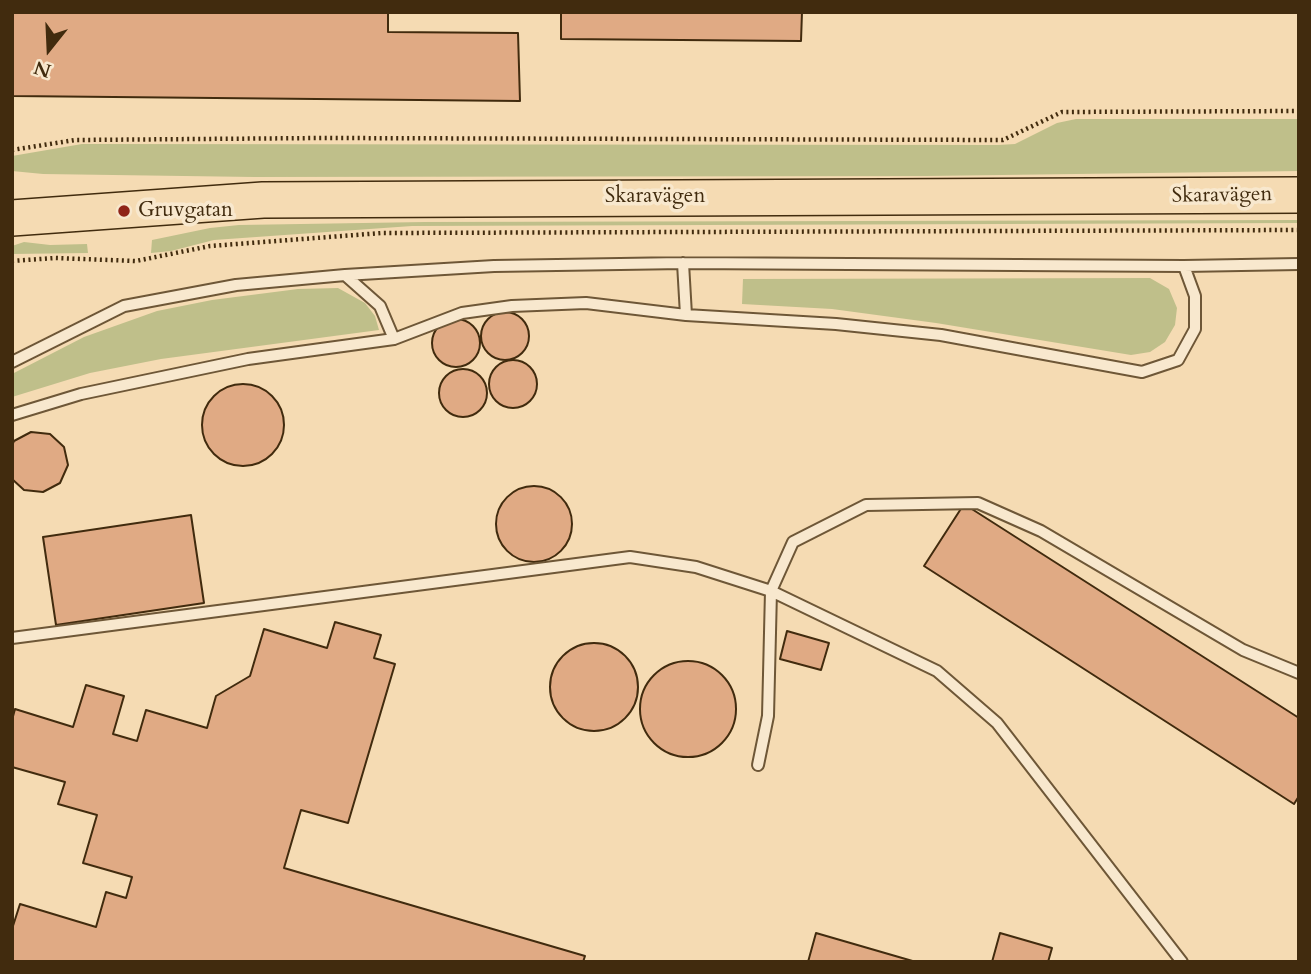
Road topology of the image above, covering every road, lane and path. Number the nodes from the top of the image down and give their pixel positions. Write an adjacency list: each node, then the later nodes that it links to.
1 (1299, 111): 2 (path)
2 (12, 150)
3 (1299, 195): 4 (main road, Skaravägen)
4 (12, 218)
5 (1299, 230): 6 (path)
6 (12, 261)
7 (683, 263): 9 (lane); 10 (lane); 11 (lane)
8 (1299, 264): 9 (lane)
9 (1184, 267): 11 (lane)
10 (345, 275): 12 (lane); 13 (lane)
11 (686, 315): 12 (lane)
12 (394, 339): 14 (lane)
13 (12, 362)
14 (12, 415)
15 (771, 592): 16 (lane); 17 (lane); 18 (lane); 19 (lane)
16 (12, 638)
17 (1299, 673)
18 (758, 765)
19 (1182, 962)

